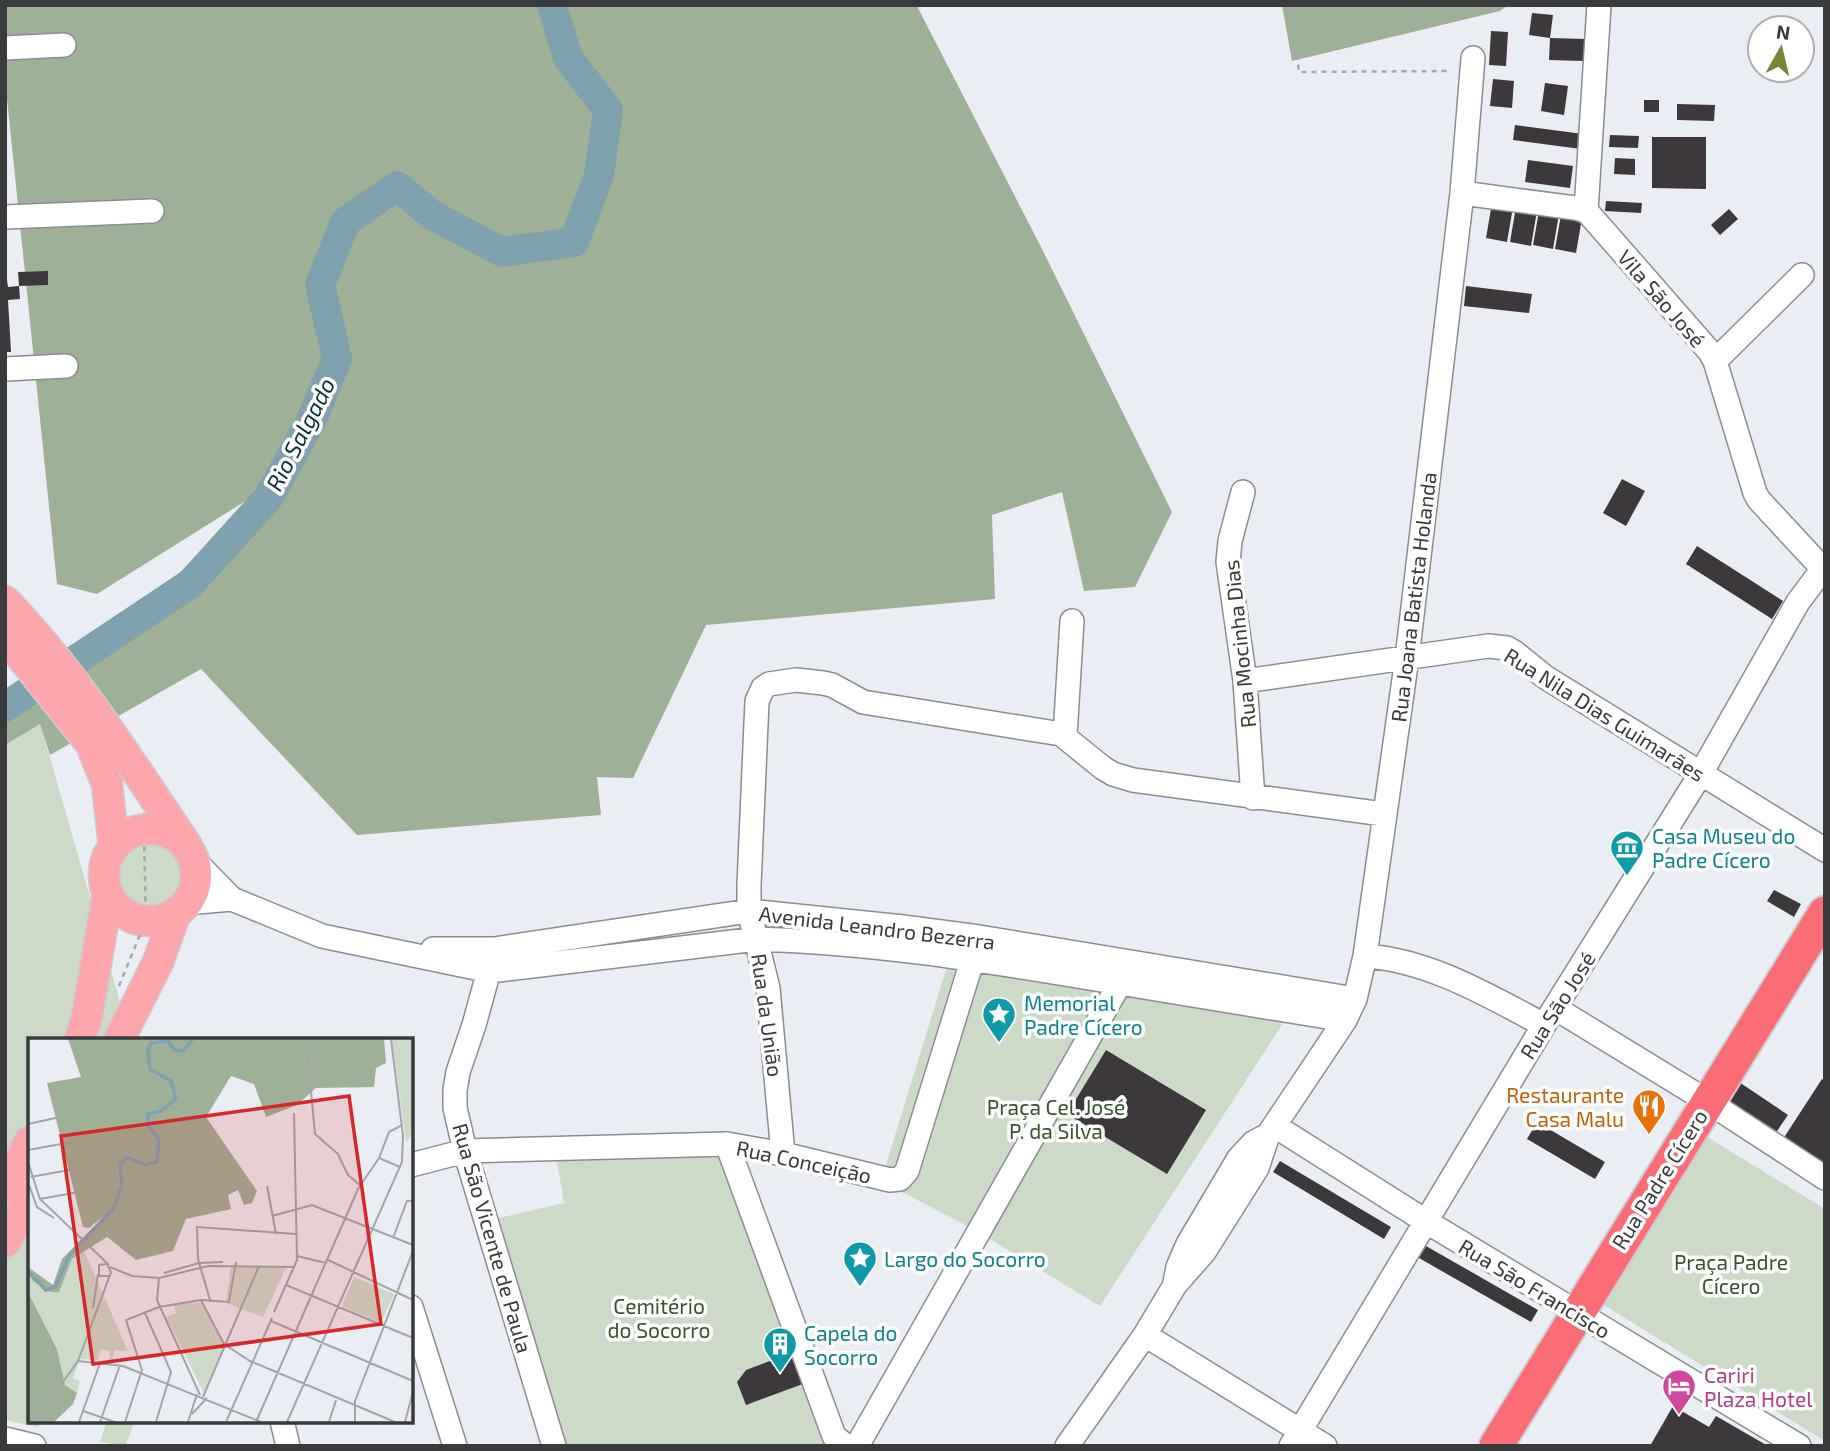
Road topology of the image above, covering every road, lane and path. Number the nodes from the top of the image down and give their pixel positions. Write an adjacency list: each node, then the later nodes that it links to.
1 (1292, 5): 5 (path)
2 (1599, 5): 8 (street)
3 (64, 45): 4 (street)
4 (5, 48)
5 (1473, 64): 6 (street, Rua Joana Batista Holanda)
6 (1462, 192): 8 (street); 19 (street, Rua Joana Batista Holanda)
7 (152, 211): 9 (street)
8 (1586, 211): 11 (street, Vila São José)
9 (5, 217)
10 (1802, 275): 11 (street)
11 (1715, 361): 15 (street, Vila São José)
12 (66, 366): 13 (street)
13 (5, 369)
14 (1243, 492): 20 (street, Rua Mocinha Dias)
15 (1824, 567): 23 (street, Rua São José)
16 (5, 601): 18 (main road)
17 (1072, 621): 22 (street)
18 (13, 632): 21 (main road)
19 (1407, 658): 20 (street, Rua Nila Dias Guimarães); 23 (street, Rua Nila Dias Guimarães); 25 (street, Rua Joana Batista Holanda)
20 (1245, 681): 24 (street, Rua Mocinha Dias)
21 (90, 721): 27 (main road); 29 (main road)
22 (1065, 736): 24 (street); 33 (street, Rua da União)
23 (1700, 775): 28 (street, Rua Nila Dias Guimarães); 43 (street, Rua São José)
24 (1253, 798): 25 (street)
25 (1383, 814): 38 (street, Rua Joana Batista Holanda)
26 (153, 829): 27 (main road); 29 (main road); 35 (path)
27 (114, 846): 30 (main road)
28 (1824, 850)
29 (190, 853): 31 (street); 32 (main road)
30 (108, 893): 35 (main road); 44 (main road)
31 (232, 899): 32 (street); 39 (street, Avenida Leandro Bezerra)
32 (181, 908): 35 (main road); 45 (main road)
33 (749, 911): 36 (street, Rua da União); 37 (street, Avenida Leandro Bezerra); 39 (street, Avenida Leandro Bezerra)
34 (1825, 913): 46 (highway, Rua Padre Cícero)
35 (146, 920): 41 (path)
36 (757, 939): 37 (street, Avenida Leandro Bezerra); 39 (street, Avenida Leandro Bezerra); 51 (street, Rua da União)
37 (976, 948): 40 (street, Avenida Leandro Bezerra); 42 (street, Avenida Leandro Bezerra); 51 (street, Rua Conceição)
38 (1365, 956): 42 (street, Rua Joana Batista Holanda); 43 (street)
39 (492, 960): 50 (street, Rua São Vicente de Paula)
40 (1120, 983): 42 (street, Avenida Leandro Bezerra); 69 (street)
41 (117, 989)
42 (1350, 1010): 47 (street)
43 (1550, 1017): 46 (street); 56 (street, Rua São José)
44 (81, 1038)
45 (120, 1038)
46 (1707, 1101): 53 (street); 59 (highway, Rua Padre Cícero)
47 (1272, 1130): 56 (street, Rua São Francisco); 60 (street)
48 (727, 1144): 50 (street, Rua Conceição); 51 (street, Rua Conceição); 68 (street)
49 (28, 1145): 54 (main road)
50 (465, 1151): 52 (street, Rua Conceição); 67 (street, Rua São Vicente de Paula)
51 (783, 1154)
52 (413, 1164)
53 (1825, 1178)
54 (5, 1188)
55 (28, 1202): 57 (main road)
56 (1427, 1222): 59 (street, Rua São Francisco); 62 (street, Rua São José)
57 (5, 1242)
58 (413, 1313): 66 (street)
59 (1576, 1314): 72 (highway, Rua Padre Cícero); 73 (street, Rua São Francisco)
60 (1145, 1335): 62 (street); 70 (street)
61 (282, 1423): 65 (street)
62 (1296, 1438): 71 (street)
63 (5, 1439): 64 (street)
64 (34, 1446)
65 (288, 1446)
66 (455, 1446)
67 (554, 1446)
68 (846, 1446)
69 (857, 1446)
70 (1067, 1446)
71 (1325, 1446)
72 (1496, 1446)
73 (1799, 1446)

